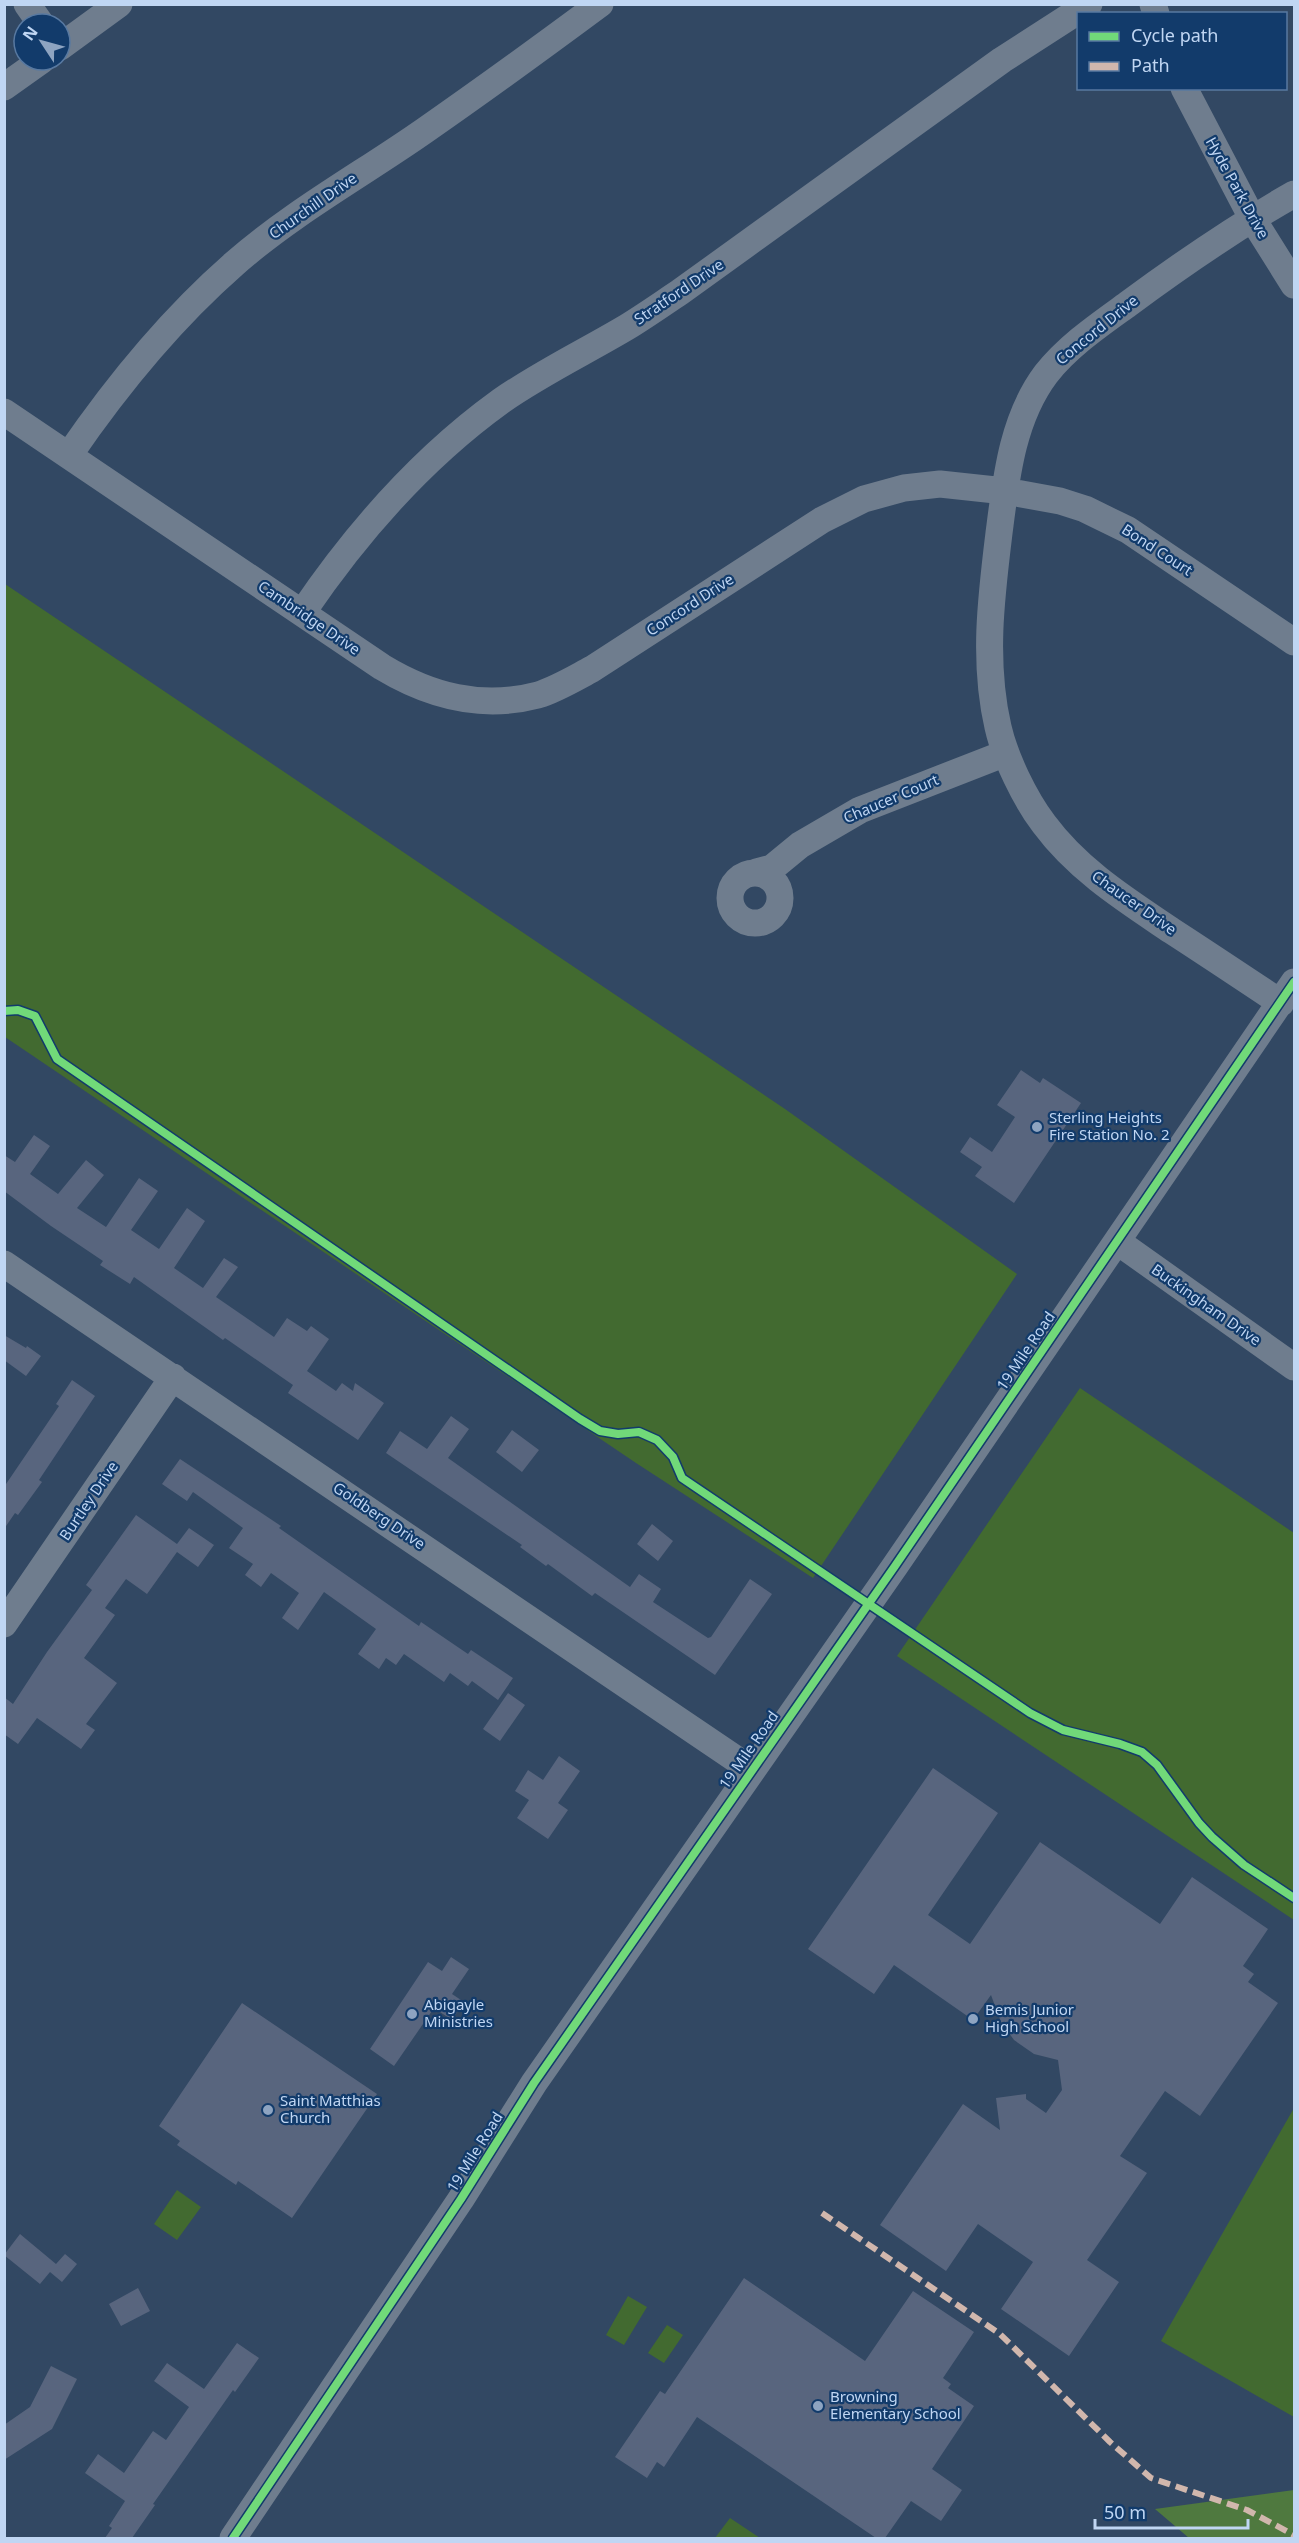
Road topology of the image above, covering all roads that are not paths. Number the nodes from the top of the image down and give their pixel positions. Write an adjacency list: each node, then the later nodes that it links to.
1 (119, 4): 4 (street)
2 (600, 4): 12 (street, Churchill Drive)
3 (1089, 4): 14 (street, Stratford Drive)
4 (72, 38)
5 (25, 72): 6 (street)
6 (4, 87)
7 (1185, 90): 9 (street, Hyde Park Drive)
8 (1294, 194): 9 (street, Concord Drive)
9 (1252, 218): 10 (street, Hyde Park Drive); 13 (street, Concord Drive)
10 (1294, 285)
11 (4, 412): 12 (street, Cambridge Drive)
12 (69, 455): 14 (street, Cambridge Drive)
13 (1005, 491): 15 (street, Concord Drive); 16 (street, Bond Court); 17 (street, Chaucer Drive)
14 (302, 613): 15 (street, Cambridge Drive)
15 (639, 638)
16 (1294, 642)
17 (1006, 753): 18 (street, Chaucer Court); 21 (street, Chaucer Drive)
18 (784, 860): 19 (street, Chaucer Court); 20 (street, Chaucer Court)
19 (756, 872): 20 (street); 20 (street, Chaucer Court)
20 (780, 892)
21 (1288, 992): 22 (street, 19 Mile Road)
22 (1118, 1242): 24 (street, Buckingham Drive); 27 (street, 19 Mile Road)
23 (4, 1264): 25 (street, Goldberg Drive)
24 (1294, 1367)
25 (173, 1377): 26 (street, Burtley Drive); 27 (street, Goldberg Drive)
26 (4, 1624)
27 (752, 1770): 28 (street, 19 Mile Road)
28 (233, 2538)

